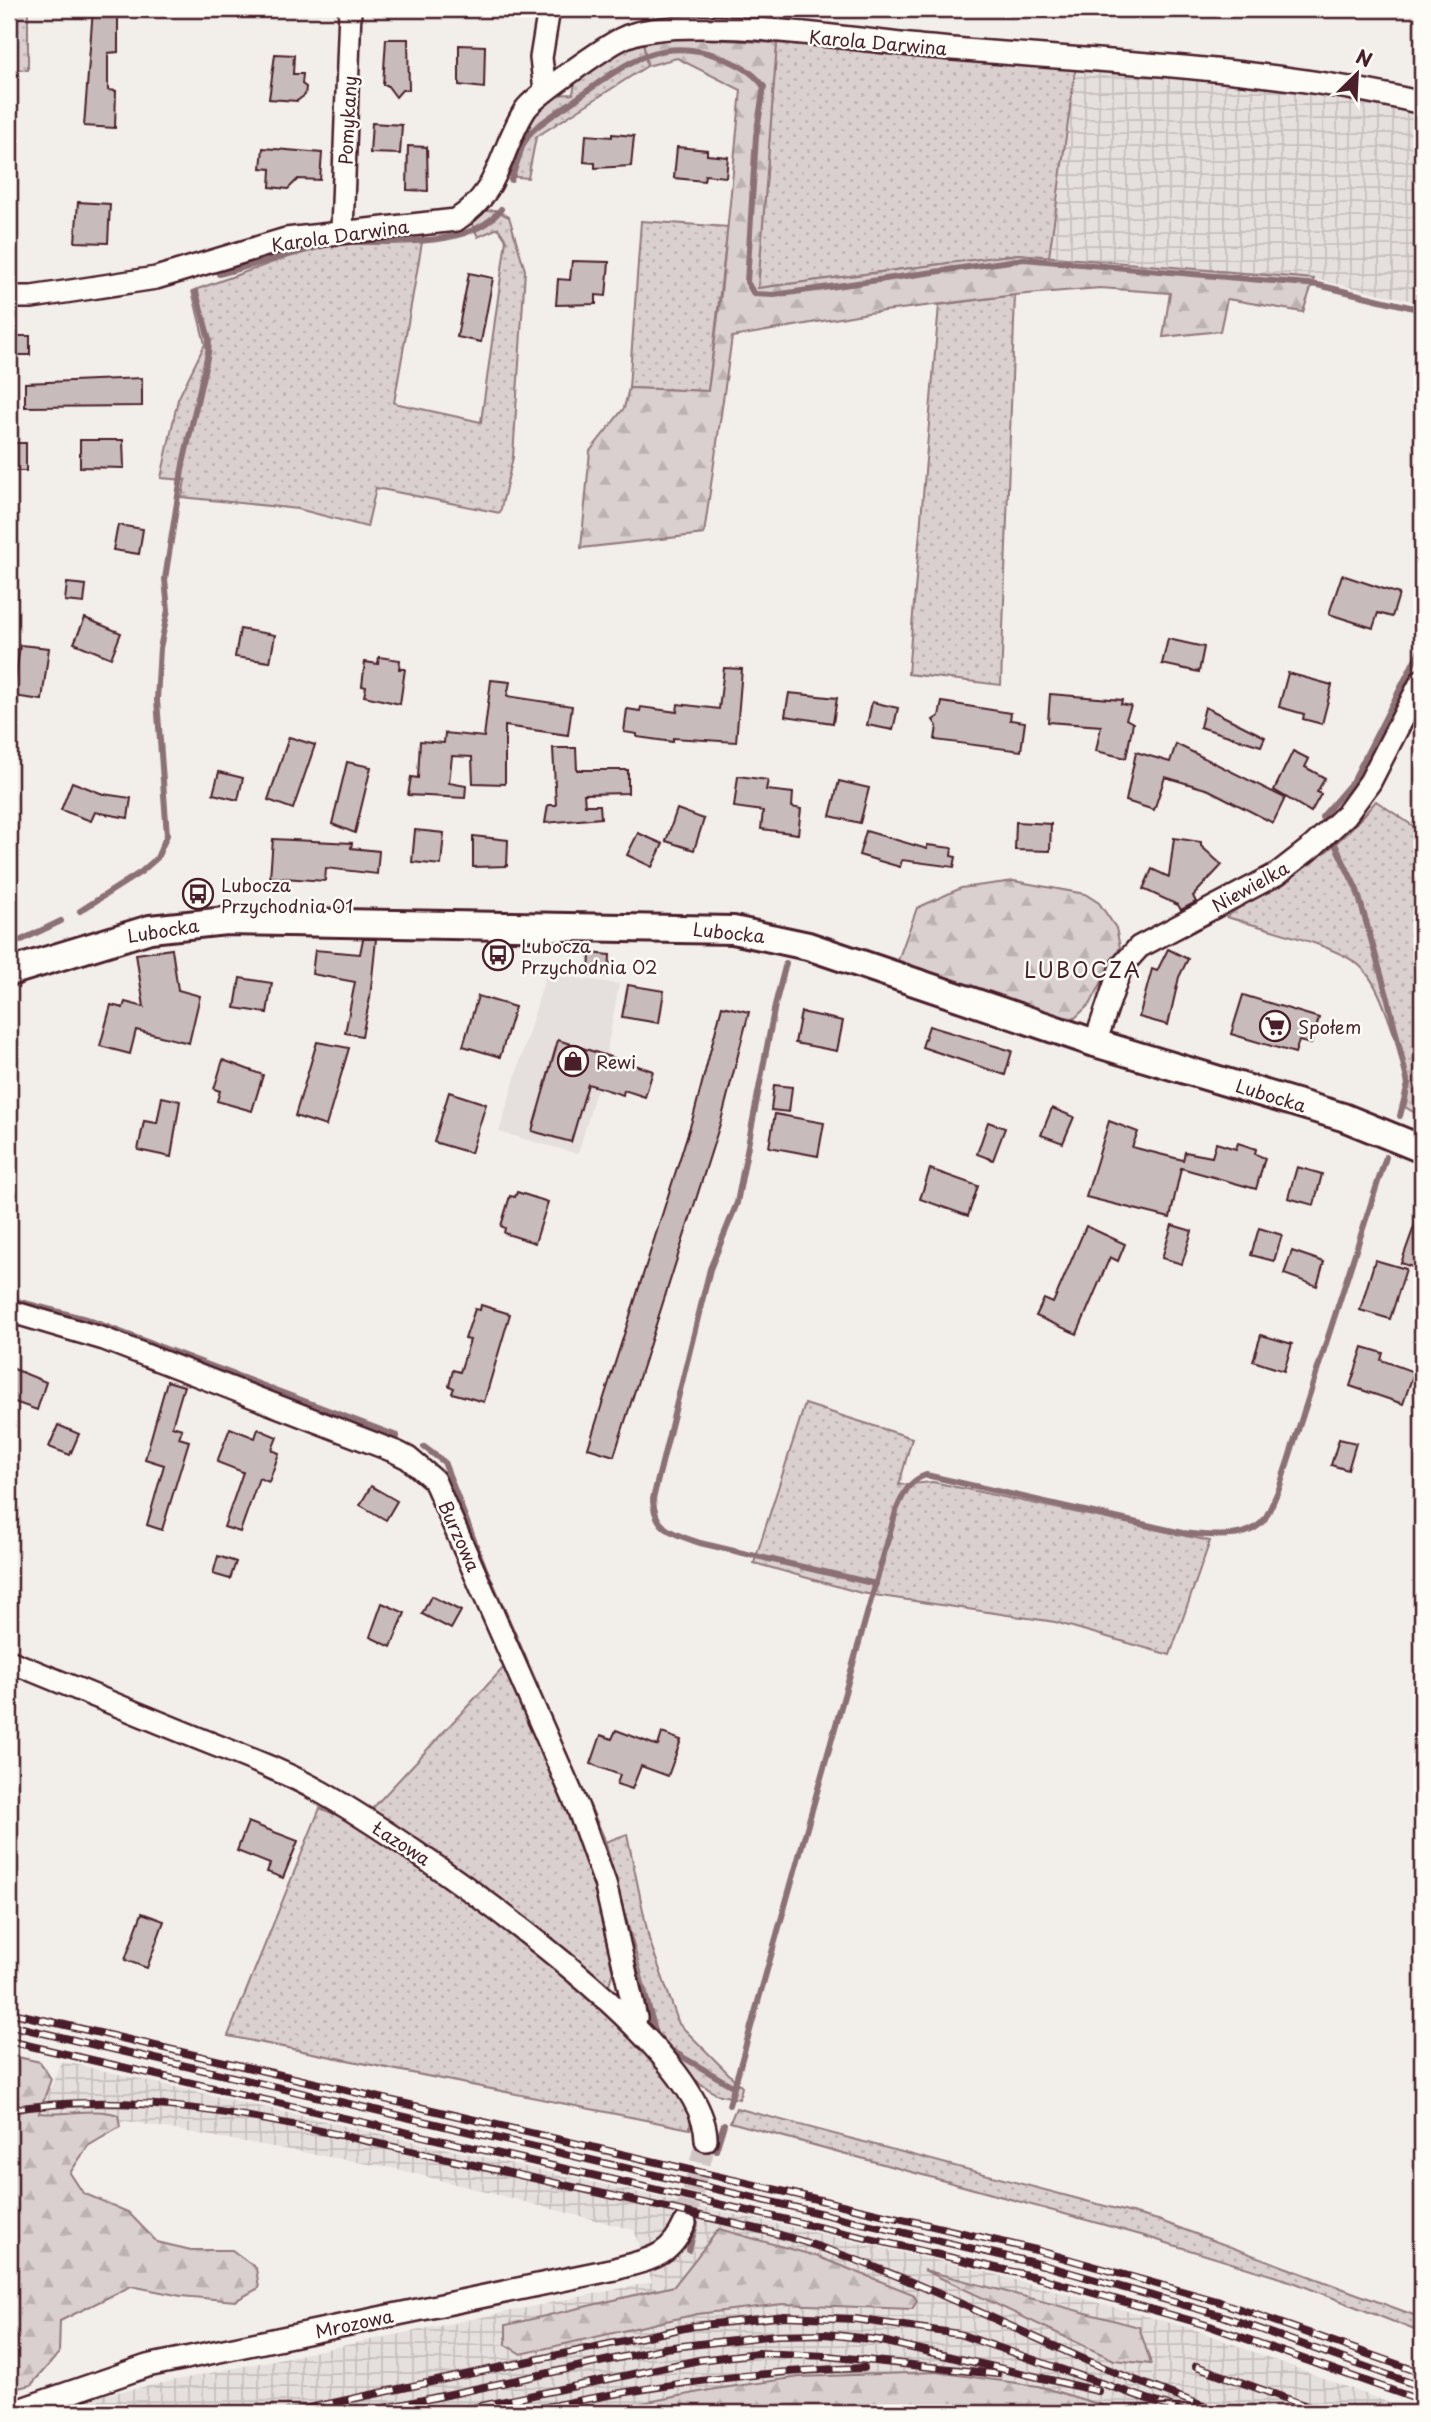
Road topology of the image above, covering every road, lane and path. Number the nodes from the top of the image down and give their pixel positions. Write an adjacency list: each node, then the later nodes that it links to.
1 (351, 9): 5 (street, Pomykany)
2 (549, 9): 3 (street)
3 (545, 90): 4 (street, Karola Darwina); 5 (street, Karola Darwina)
4 (1422, 103)
5 (342, 231): 6 (street, Karola Darwina)
6 (9, 297)
7 (1422, 680): 9 (street, Niewielka)
8 (9, 972): 9 (street, Lubocka)
9 (1095, 1043): 10 (street, Lubocka)
10 (1422, 1149)
11 (9, 1311): 13 (street, Burzowa)
12 (9, 1661): 13 (street, Łazowa)
13 (633, 2024): 14 (street, Łazowa)
14 (706, 2140)
15 (685, 2223): 16 (street, Mrozowa)
16 (10, 2413)

